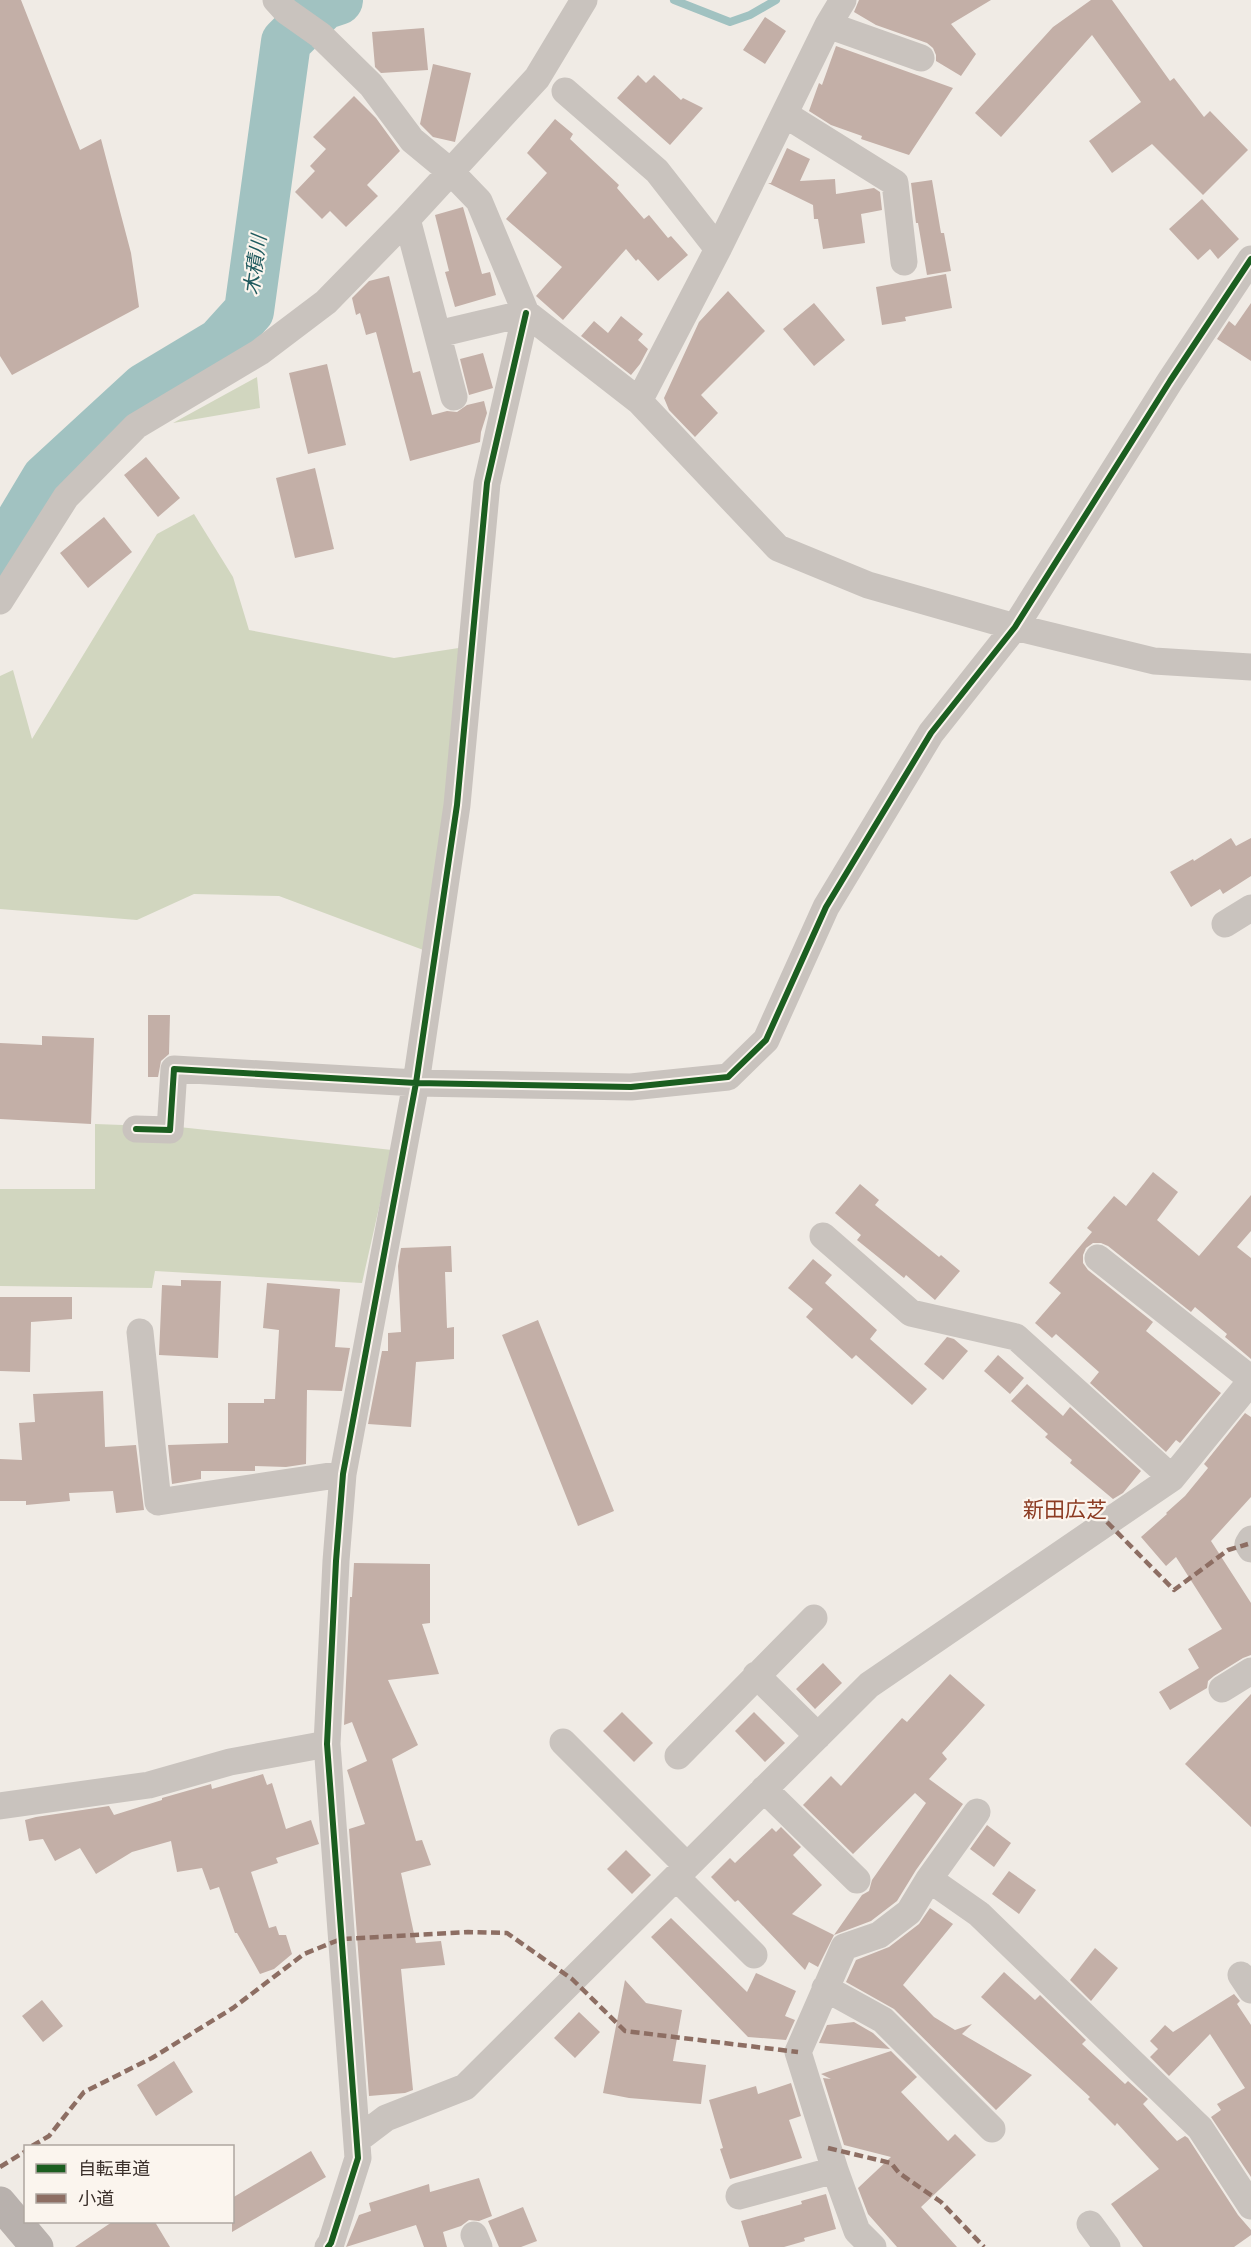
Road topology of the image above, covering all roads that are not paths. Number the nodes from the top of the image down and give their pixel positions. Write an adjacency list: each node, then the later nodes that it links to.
1 (584, 0): 8 (street)
2 (843, 0): 4 (street)
3 (281, 5): 8 (street)
4 (828, 25): 5 (street); 7 (street)
5 (921, 58)
6 (565, 91): 10 (street)
7 (786, 115): 10 (street); 12 (street)
8 (452, 173): 9 (street); 13 (street)
9 (407, 219): 14 (street); 17 (street)
10 (718, 249): 16 (street)
11 (1251, 259): 18 (street)
12 (904, 262)
13 (526, 313): 14 (street); 16 (street); 22 (street)
14 (438, 334): 15 (street)
15 (454, 397)
16 (639, 401): 18 (street)
17 (0, 601)
18 (1015, 627): 19 (street); 22 (street)
19 (1251, 667)
20 (1251, 908): 21 (street)
21 (1225, 924)
22 (416, 1083): 23 (street); 28 (street)
23 (136, 1129)
24 (823, 1236): 29 (street)
25 (1098, 1258): 27 (street)
26 (140, 1332): 28 (street)
27 (1251, 1380): 29 (street)
28 (343, 1474): 38 (street)
29 (1172, 1478): 36 (street)
30 (1251, 1539): 31 (street)
31 (1251, 1549)
32 (814, 1618): 34 (street)
33 (1251, 1671): 35 (street)
34 (756, 1675): 36 (street); 39 (street)
35 (1222, 1689)
36 (818, 1736): 40 (street)
37 (563, 1742): 43 (street)
38 (327, 1744): 41 (street); 49 (street)
39 (678, 1756)
40 (764, 1789): 43 (street); 45 (street)
41 (0, 1806)
42 (977, 1812): 44 (street)
43 (681, 1871): 46 (street); 49 (street)
44 (929, 1879): 47 (street); 53 (street)
45 (857, 1880)
46 (754, 1955)
47 (825, 1988): 48 (street); 50 (street)
48 (992, 2129)
49 (357, 2140): 56 (street)
50 (835, 2170): 51 (street); 57 (street)
51 (739, 2196)
52 (0, 2204): 55 (main road)
53 (1251, 2206)
54 (1090, 2224): 58 (street)
55 (37, 2247)
56 (328, 2247)
57 (873, 2247)
58 (1107, 2247)

